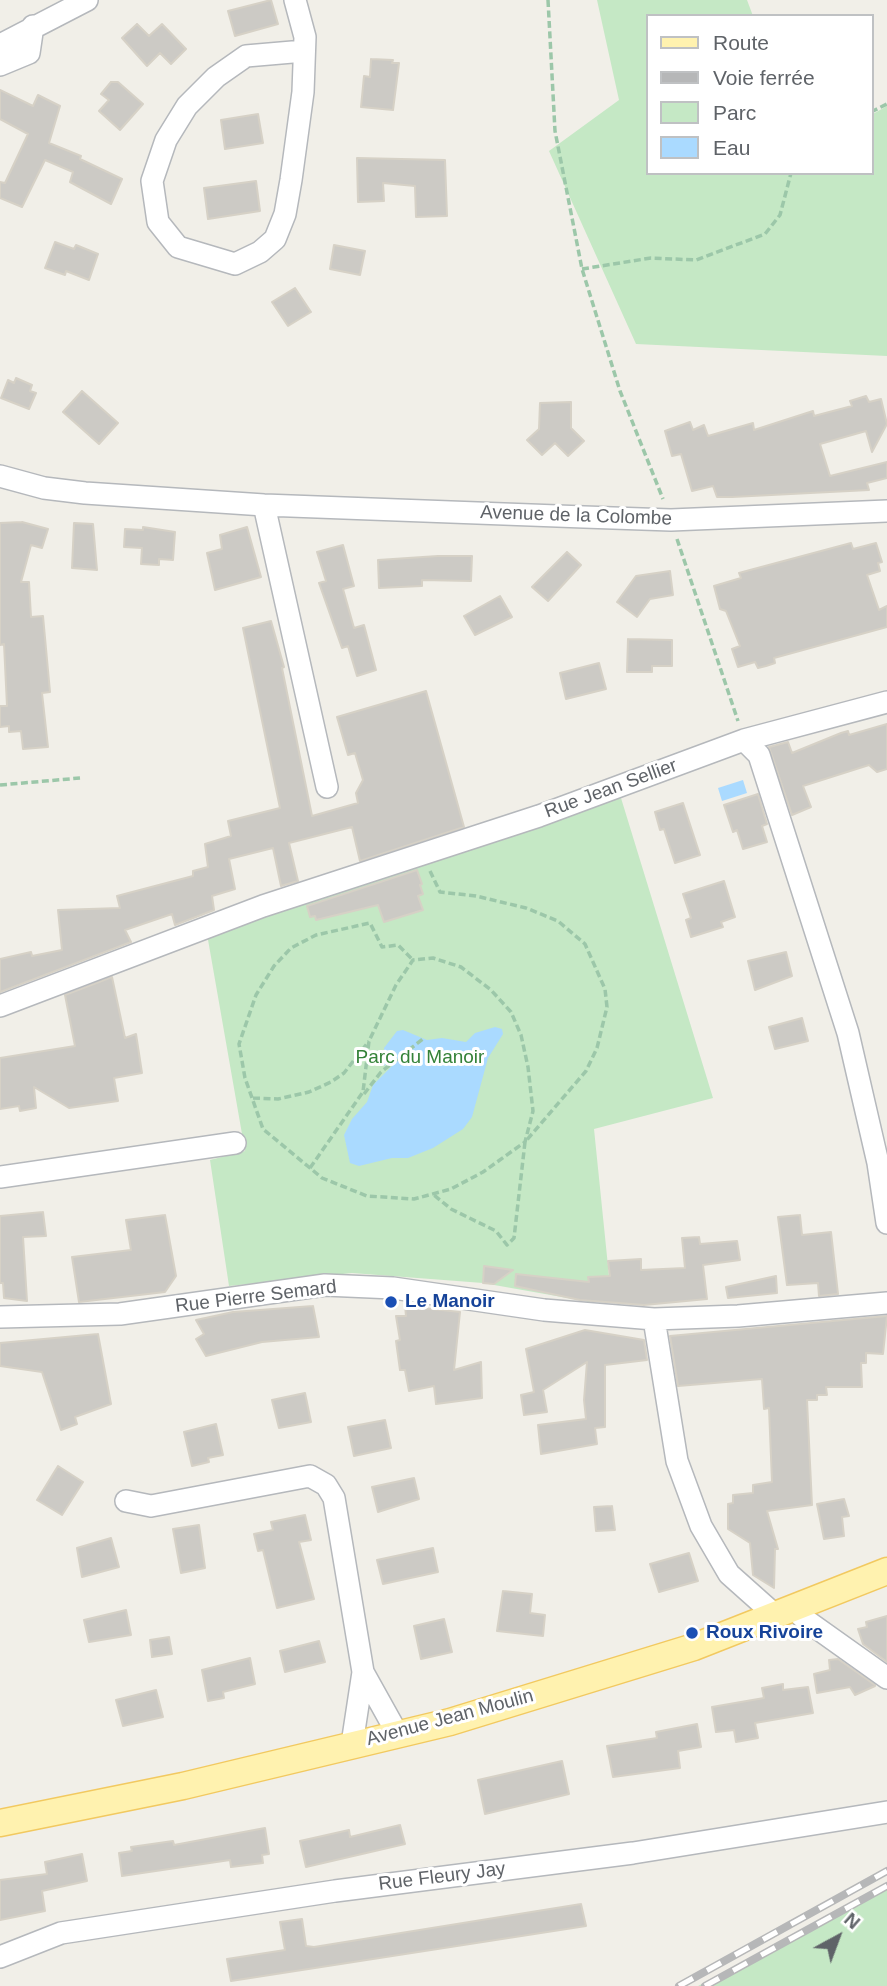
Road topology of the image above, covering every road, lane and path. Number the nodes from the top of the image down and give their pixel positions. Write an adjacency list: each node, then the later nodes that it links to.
1 (87, 0): 4 (street)
2 (295, 0): 6 (street)
3 (548, 0): 9 (path)
4 (33, 26): 5 (street); 7 (street)
5 (0, 45)
6 (304, 51): 6 (street)
7 (0, 65)
8 (790, 175): 9 (path)
9 (582, 269): 13 (path)
10 (0, 476): 11 (street, Avenue de la Colombe)
11 (264, 505): 13 (street, Avenue de la Colombe); 18 (street)
12 (887, 511): 13 (street, Avenue de la Colombe)
13 (671, 520): 15 (path)
14 (887, 702): 15 (street, Rue Jean Sellier)
15 (744, 740): 19 (street, Rue Jean Sellier); 31 (street)
16 (80, 778): 17 (path)
17 (0, 785)
18 (327, 787)
19 (421, 854): 21 (street, Rue Jean Sellier); 26 (path)
20 (413, 960): 23 (path); 25 (path); 26 (path)
21 (0, 1006)
22 (424, 1038): 24 (path)
23 (369, 1041): 24 (path); 25 (path)
24 (360, 1097): 28 (path)
25 (253, 1098): 28 (path)
26 (525, 1142): 30 (path); 30 (path)
27 (235, 1143): 29 (street)
28 (310, 1168): 30 (path)
29 (0, 1177)
30 (434, 1195)
31 (887, 1223)
32 (887, 1303): 34 (street, Rue Pierre Semard)
33 (0, 1317): 34 (street, Rue Pierre Semard)
34 (654, 1319): 37 (street)
35 (126, 1501): 38 (street)
36 (887, 1571): 37 (main road, Avenue Jean Moulin)
37 (784, 1611): 39 (street); 40 (main road, Avenue Jean Moulin)
38 (363, 1672): 40 (street); 41 (street)
39 (887, 1678)
40 (397, 1733): 41 (main road, Avenue Jean Moulin)
41 (352, 1744): 43 (main road, Avenue Jean Moulin)
42 (887, 1812): 44 (street, Rue Fleury Jay)
43 (0, 1823)
44 (0, 1956)

